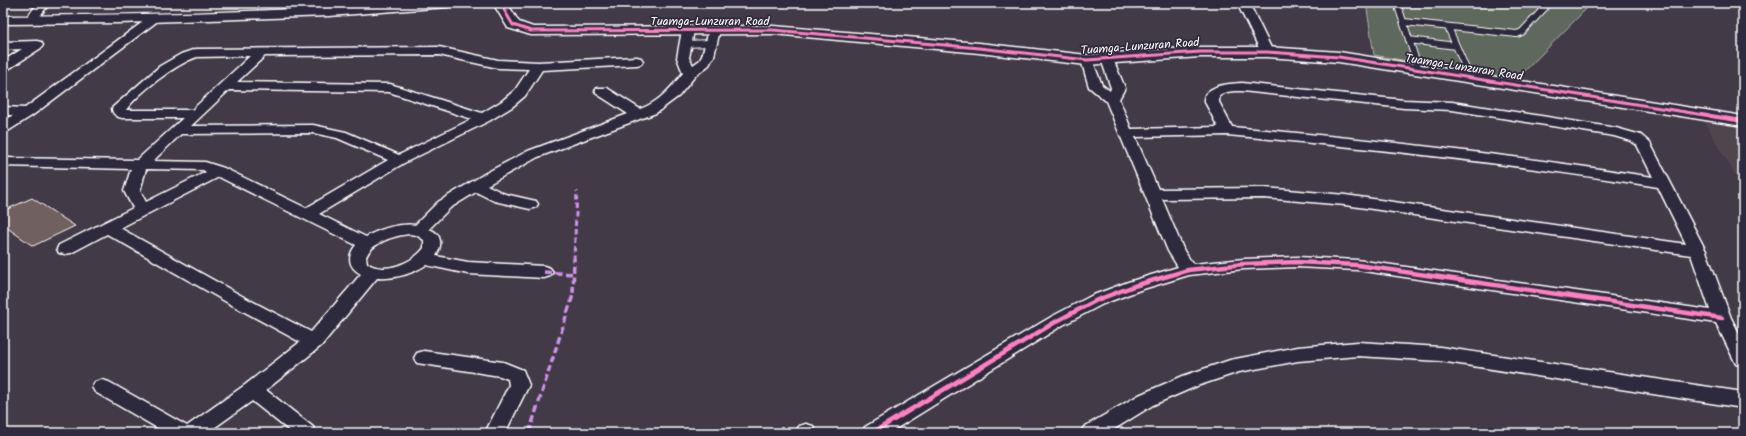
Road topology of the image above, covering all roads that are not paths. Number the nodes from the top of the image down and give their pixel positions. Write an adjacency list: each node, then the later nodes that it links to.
1 (44, 3): 11 (street)
2 (447, 3): 7 (street)
3 (500, 3): 14 (street, Tuamga-Lunzuran Road)
4 (1243, 3): 19 (street)
5 (1397, 3): 12 (lane)
6 (1549, 3): 13 (lane)
7 (426, 4): 8 (street)
8 (363, 6): 9 (street)
9 (155, 18): 11 (street); 33 (street)
10 (3, 20): 11 (street)
11 (30, 21)
12 (1404, 22): 13 (lane); 16 (lane)
13 (1448, 27): 18 (lane)
14 (687, 37): 15 (street, Tuamga-Lunzuran Road); 27 (street)
15 (713, 37): 22 (street, Tuamga-Lunzuran Road); 27 (street)
16 (1409, 40): 18 (lane); 26 (lane)
17 (3, 46): 25 (street)
18 (1456, 46): 28 (lane)
19 (1267, 52): 21 (street, Tuamga-Lunzuran Road); 26 (street, Tuamga-Lunzuran Road)
20 (261, 53): 24 (street); 29 (street); 34 (street)
21 (1107, 59): 22 (street, Tuamga-Lunzuran Road); 31 (street)
22 (1087, 60): 31 (street)
23 (637, 61): 24 (street)
24 (538, 66): 36 (street)
25 (3, 67)
26 (1419, 70): 28 (street, Tuamga-Lunzuran Road)
27 (690, 73): 35 (street)
28 (1470, 78): 37 (street, Tuamga-Lunzuran Road)
29 (228, 86): 34 (street); 36 (street)
30 (602, 91): 35 (street)
31 (1112, 99): 41 (street)
32 (3, 111): 33 (street)
33 (28, 112): 38 (street)
34 (196, 114): 39 (street)
35 (639, 115): 47 (street)
36 (484, 118): 42 (street)
37 (1743, 121)
38 (3, 128)
39 (178, 130): 42 (street); 44 (street)
40 (1228, 131): 41 (street); 46 (street); 46 (street)
41 (1126, 133): 48 (street)
42 (399, 160): 51 (street)
43 (3, 162): 44 (street)
44 (140, 165): 45 (street); 50 (street)
45 (219, 171): 50 (street); 51 (street)
46 (1662, 182): 56 (street)
47 (476, 186): 49 (street); 53 (street)
48 (1152, 194): 56 (street); 58 (street)
49 (530, 204)
50 (142, 210): 52 (street)
51 (307, 214): 54 (street)
52 (107, 227): 55 (street); 62 (street)
53 (419, 230): 54 (street); 57 (street)
54 (367, 244): 59 (street)
55 (65, 249)
56 (1698, 251): 61 (street)
57 (424, 259): 59 (street); 60 (street)
58 (1188, 270): 61 (street); 72 (street)
59 (372, 272): 62 (street)
60 (544, 272)
61 (1722, 318): 64 (street)
62 (314, 341): 66 (street)
63 (424, 358): 71 (street)
64 (1743, 359)
65 (102, 387): 68 (street)
66 (252, 390): 69 (street); 70 (street)
67 (1743, 400): 73 (street)
68 (183, 433)
69 (192, 433)
70 (306, 433)
71 (495, 433)
72 (872, 433)
73 (1091, 433)

